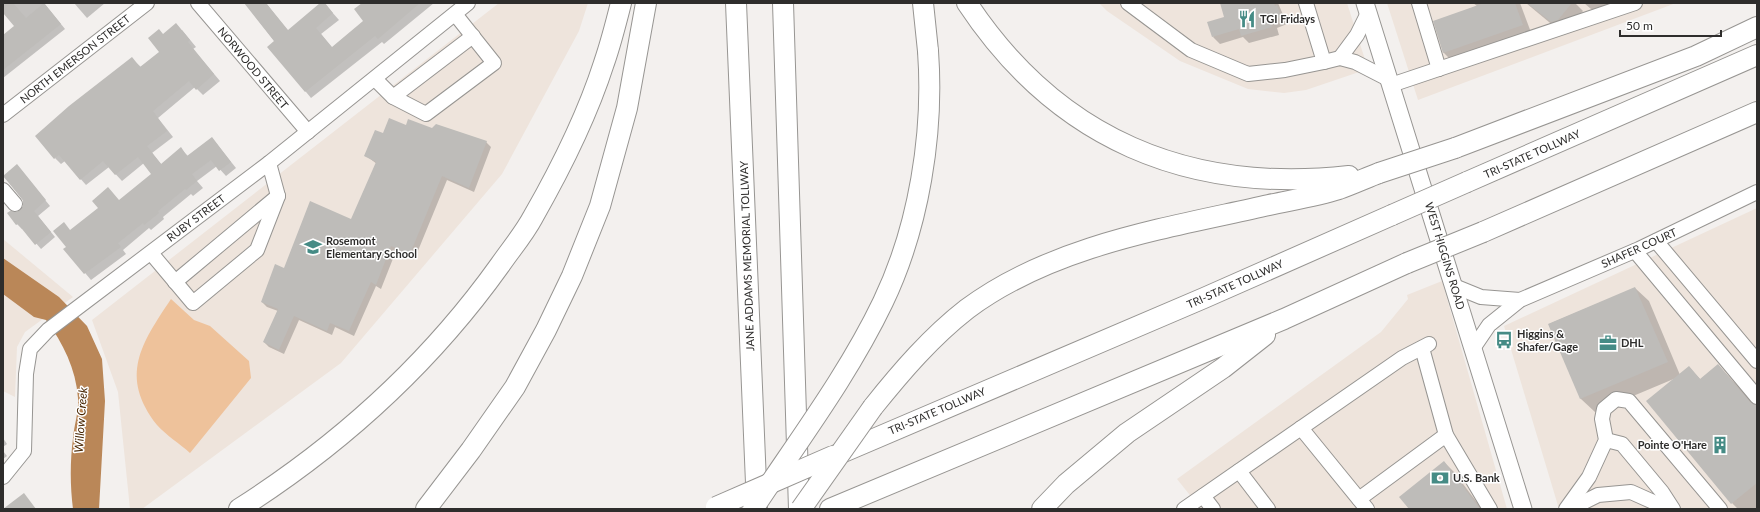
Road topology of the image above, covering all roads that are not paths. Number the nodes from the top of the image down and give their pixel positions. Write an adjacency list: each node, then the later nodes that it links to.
1 (148, 3): 26 (street, NORTH EMERSON STREET)
2 (198, 3): 27 (street, NORWOOD STREET)
3 (468, 3): 15 (street, RUBY STREET)
4 (621, 3): 53 (highway)
5 (646, 3): 54 (highway)
6 (736, 3): 56 (highway, JANE ADDAMS MEMORIAL TOLLWAY)
7 (783, 3): 57 (highway)
8 (923, 3): 55 (highway, bridge)
9 (966, 3): 29 (highway)
10 (1128, 3): 20 (street)
11 (1306, 3): 20 (street)
12 (1419, 3): 21 (street)
13 (1635, 3): 21 (street)
14 (1367, 8): 19 (street); 23 (main road, WEST HIGGINS ROAD)
15 (455, 14): 17 (street); 22 (street, RUBY STREET)
16 (1757, 28): 29 (highway, bridge)
17 (473, 36): 24 (street); 24 (street)
18 (1757, 55): 51 (highway, TRI-STATE TOLLWAY, bridge)
19 (1340, 58): 20 (street); 23 (street)
20 (1324, 62)
21 (1439, 69): 23 (street)
22 (375, 79): 24 (street); 27 (street, RUBY STREET)
23 (1391, 83): 38 (main road, WEST HIGGINS ROAD)
24 (393, 97)
25 (1757, 112): 40 (highway, bridge)
26 (3, 115)
27 (308, 132): 28 (street, RUBY STREET)
28 (269, 163): 32 (street); 36 (street, RUBY STREET)
29 (1379, 173): 57 (highway, bridge)
30 (3, 190): 33 (street)
31 (1757, 192): 34 (street, SHAFER COURT)
32 (278, 196): 37 (street); 37 (street)
33 (15, 204)
34 (1656, 241): 35 (street, SHAFER COURT); 42 (street)
35 (1635, 251): 39 (street, SHAFER COURT); 43 (street)
36 (151, 253): 37 (street); 48 (street, RUBY STREET)
37 (175, 282)
38 (1454, 286): 39 (street, SHAFER COURT); 41 (main road, WEST HIGGINS ROAD)
39 (1520, 300): 41 (street, SHAFER COURT)
40 (1284, 319): 52 (highway); 58 (highway)
41 (1474, 347): 63 (main road, WEST HIGGINS ROAD)
42 (1757, 361)
43 (1757, 397)
44 (1301, 428): 45 (street); 47 (street); 50 (street)
45 (1446, 435): 50 (street); 62 (street)
46 (1606, 440): 64 (street); 67 (street); 68 (street)
47 (1239, 471): 49 (street); 61 (street)
48 (3, 477)
49 (1203, 496): 59 (street); 60 (street)
50 (1363, 504)
51 (713, 508)
52 (833, 508)
53 (239, 509)
54 (426, 509)
55 (753, 509)
56 (757, 509)
57 (800, 509)
58 (1042, 509)
59 (1184, 509)
60 (1213, 509)
61 (1268, 509)
62 (1490, 509)
63 (1523, 509)
64 (1566, 509)
65 (1570, 509): 66 (street)
66 (1669, 509)
67 (1673, 509)
68 (1720, 509)

